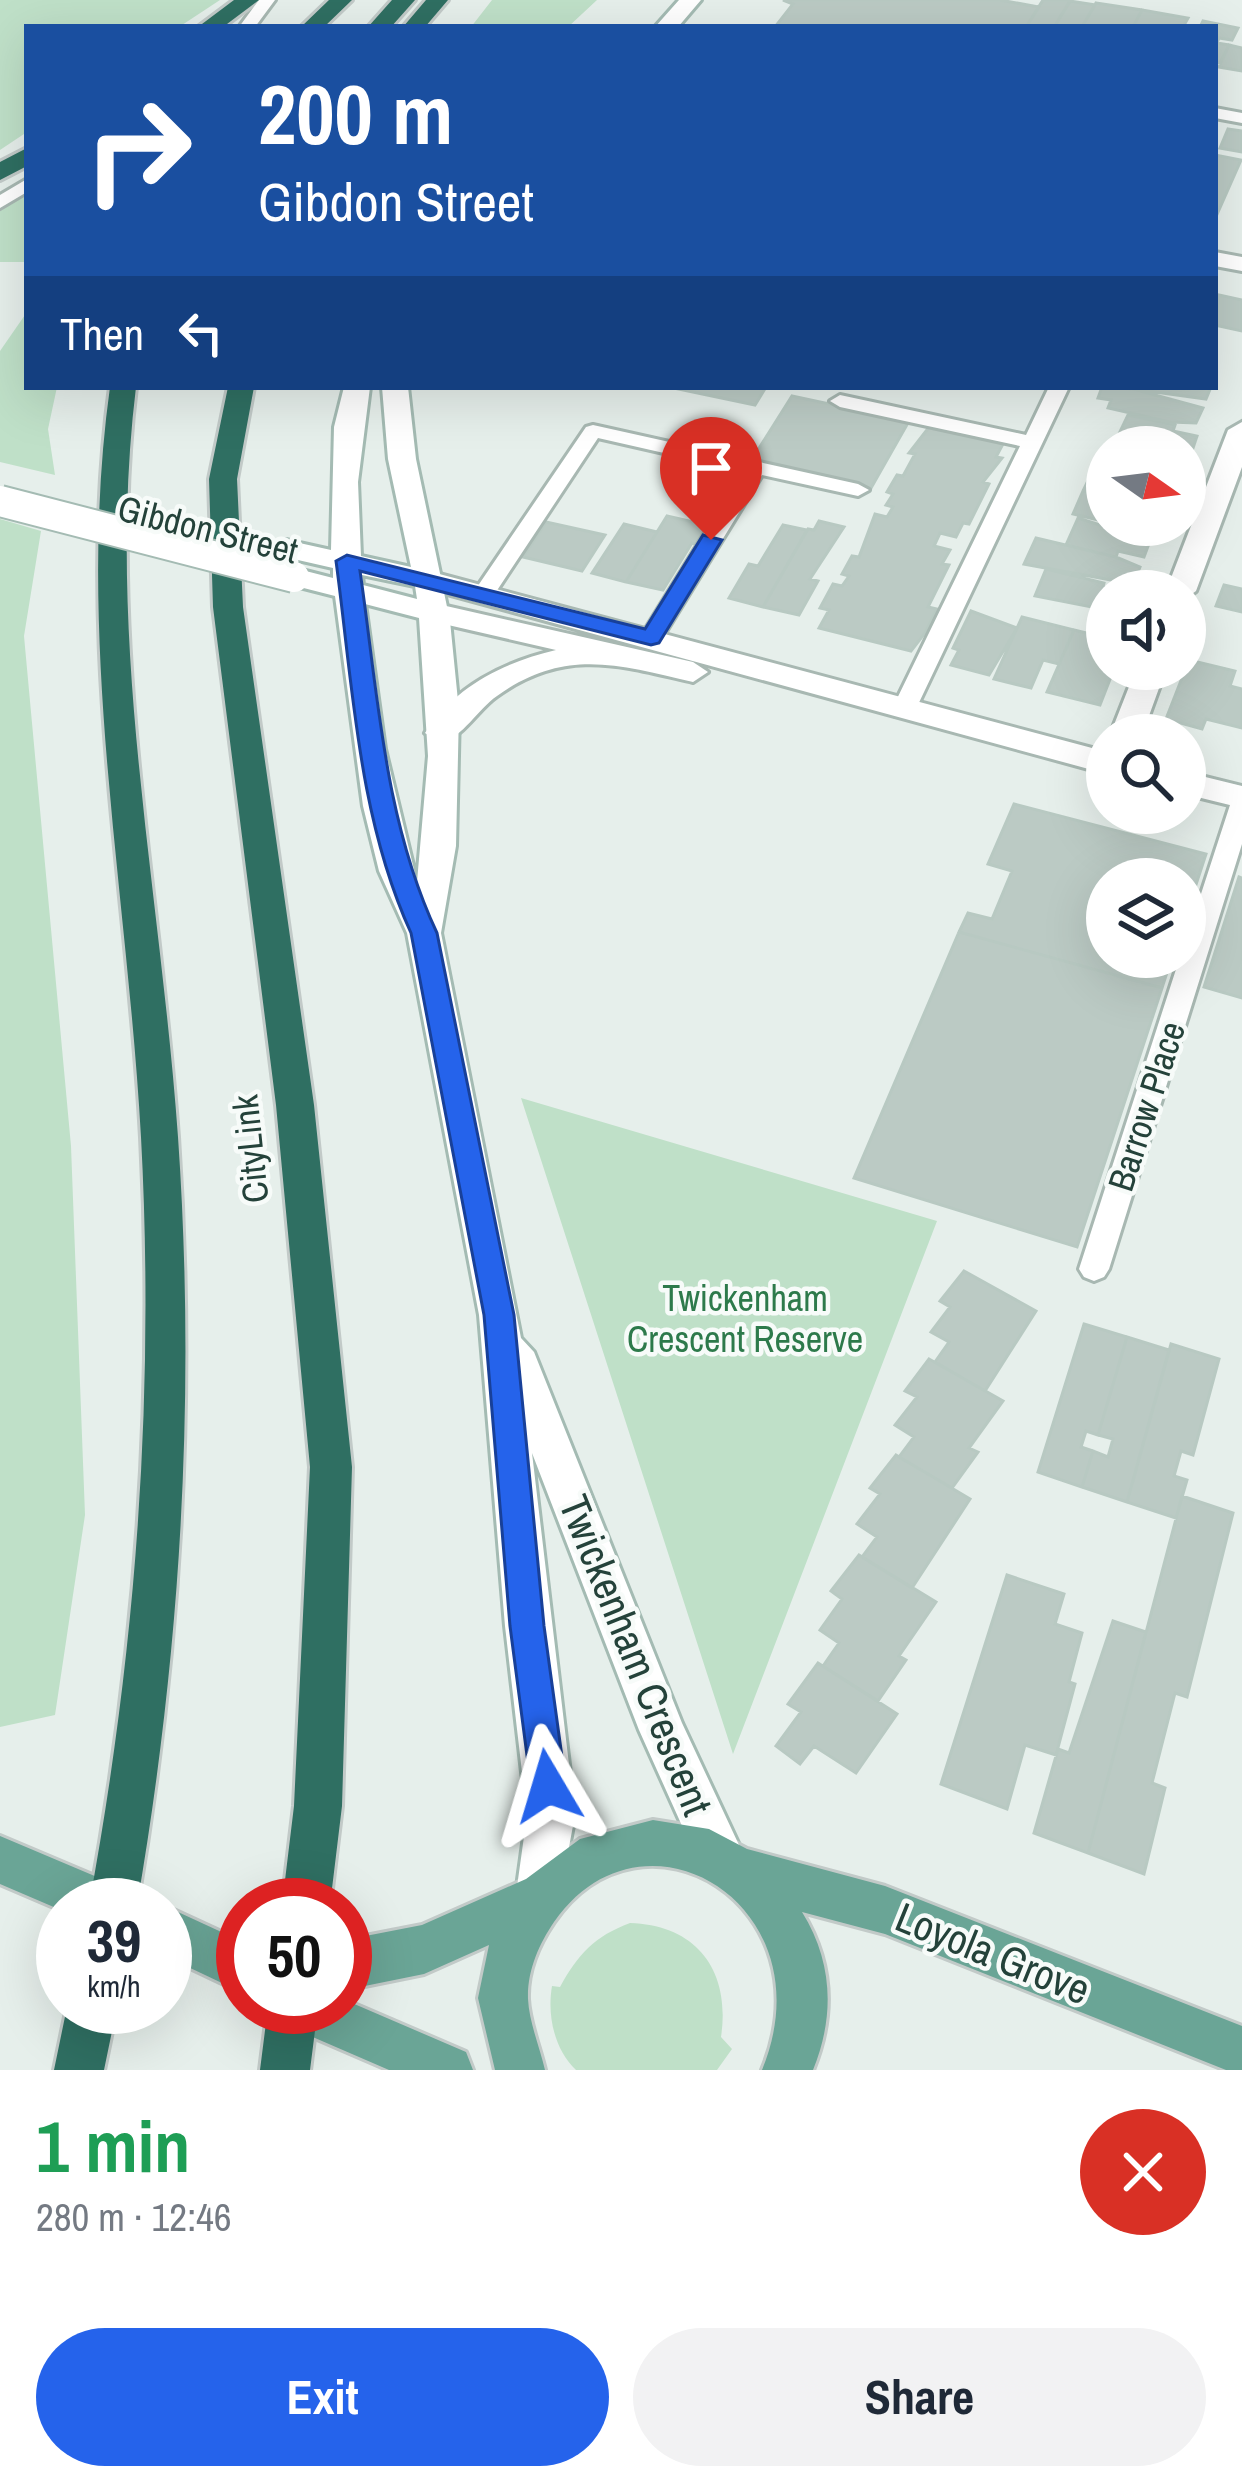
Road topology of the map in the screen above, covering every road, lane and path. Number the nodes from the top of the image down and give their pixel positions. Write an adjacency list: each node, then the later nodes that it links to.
1 (248, 0): 6 (highway)
2 (340, 0): 7 (highway)
3 (404, 0): 8 (highway)
4 (437, 0): 9 (highway)
5 (690, 0): 10 (main road)
6 (213, 24)
7 (316, 24)
8 (382, 24)
9 (417, 24)
10 (668, 24)
11 (123, 390): 43 (highway)
12 (218, 390): 22 (highway)
13 (240, 390): 22 (highway, CityLink)
14 (356, 390): 27 (main road, Twickenham Crescent)
15 (395, 390): 29 (main road, Twickenham Crescent)
16 (1058, 390): 19 (lane)
17 (840, 401): 19 (lane)
18 (1242, 430): 26 (main road)
19 (1033, 443): 32 (lane)
20 (756, 467): 23 (lane); 28 (lane); 30 (lane)
21 (0, 478): 25 (main road, Gibdon Street)
22 (223, 478): 44 (highway, CityLink)
23 (858, 490)
24 (0, 501): 25 (main road, Gibdon Street, bridge)
25 (290, 563): 27 (main road, Gibdon Street)
26 (1189, 570)
27 (349, 576): 29 (main road, Gibdon Street); 37 (main road, Twickenham Crescent)
28 (484, 593): 29 (main road, Gibdon Street); 30 (main road, Gibdon Street)
29 (430, 596): 31 (main road, Gibdon Street); 33 (main road, Twickenham Crescent)
30 (651, 638): 32 (main road, Gibdon Street)
31 (604, 653): 32 (main road, Gibdon Street); 33 (main road)
32 (903, 712): 34 (main road, Gibdon Street)
33 (441, 733): 37 (main road, Twickenham Crescent)
34 (1086, 759)
35 (1206, 790): 36 (main road)
36 (1242, 801): 38 (lane, Barrow Place)
37 (424, 933): 39 (main road, Twickenham Crescent)
38 (1094, 1270)
39 (499, 1315): 41 (main road, Twickenham Crescent); 45 (main road, Twickenham Crescent)
40 (0, 1860): 42 (main road)
41 (730, 1865): 45 (main road, Loyola Grove); 50 (main road, Loyola Grove); 55 (main road)
42 (44, 1878)
43 (115, 1878)
44 (308, 1878)
45 (538, 1896): 46 (main road, Loyola Grove); 54 (main road)
46 (372, 1960)
47 (86, 2034): 52 (highway)
48 (290, 2034): 53 (highway)
49 (364, 2034): 51 (main road)
50 (1242, 2051)
51 (433, 2065)
52 (79, 2070)
53 (285, 2070)
54 (520, 2070)
55 (787, 2070)

